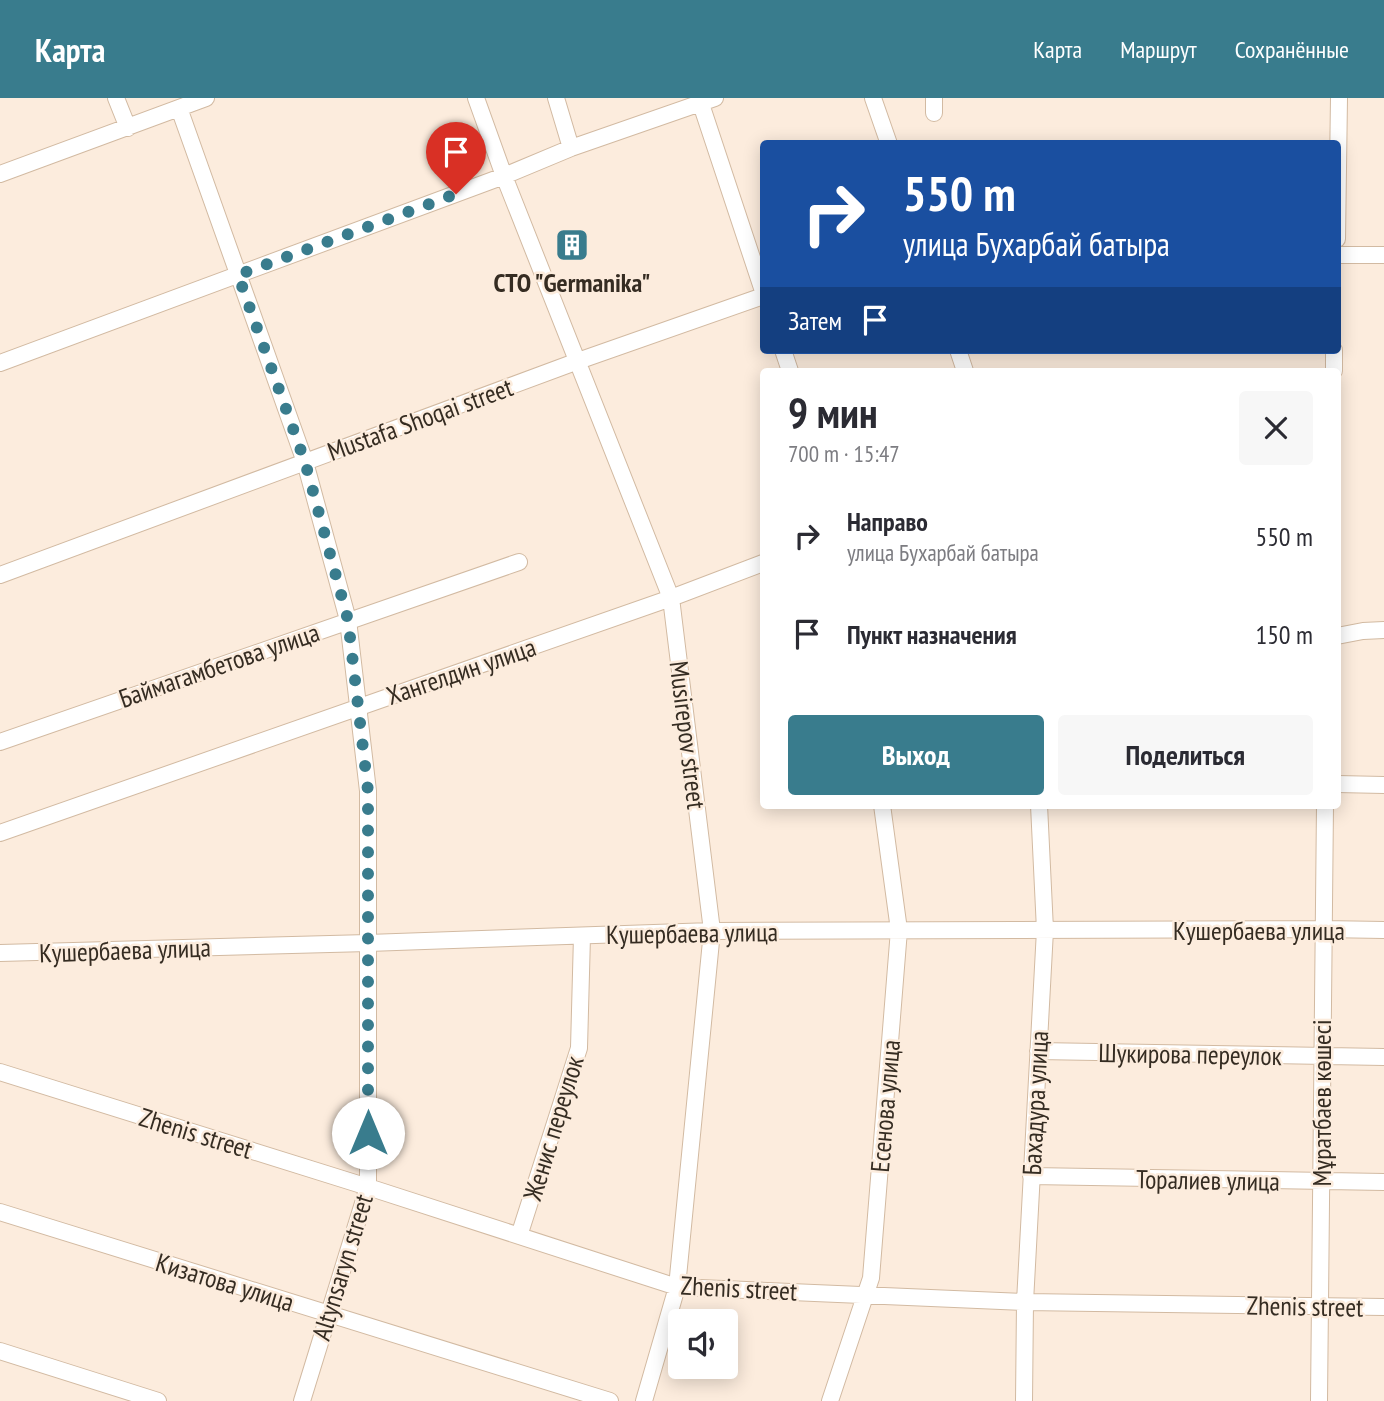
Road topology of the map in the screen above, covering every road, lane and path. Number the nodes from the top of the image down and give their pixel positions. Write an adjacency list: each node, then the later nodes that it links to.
1 (116, 98): 9 (street)
2 (206, 98): 8 (street)
3 (476, 98): 14 (street, Musirepov street)
4 (556, 98): 12 (street)
5 (873, 98): 10 (street)
6 (1339, 98): 11 (street)
7 (708, 101): 12 (street); 18 (street)
8 (179, 108): 9 (street); 17 (street, Altynsaryn street)
9 (128, 128): 13 (street)
10 (888, 140)
11 (1338, 140)
12 (571, 148): 14 (street)
13 (0, 174)
14 (504, 176): 17 (street); 20 (street, Musirepov street)
15 (1341, 255): 16 (street)
16 (1384, 255)
17 (238, 275): 21 (street); 22 (street, Altynsaryn street)
18 (760, 283)
19 (760, 294): 20 (street, Mustafa Shoqai street)
20 (578, 360): 22 (street, Mustafa Shoqai street); 26 (street, Musirepov street)
21 (0, 363)
22 (305, 462): 25 (street, Mustafa Shoqai street); 27 (street, Altynsaryn street)
23 (519, 562): 27 (street, Баймагамбетова улица)
24 (760, 564): 26 (street, Хангелдин улица)
25 (0, 575)
26 (671, 598): 30 (street, Хангелдин улица); 42 (street, Musirepov street)
27 (348, 620): 30 (street, Altynsaryn street); 31 (street, Баймагамбетова улица)
28 (1384, 630): 29 (street)
29 (1341, 635)
30 (358, 706): 37 (street, Хангелдин улица); 44 (street, Altynsaryn street)
31 (0, 742)
32 (1341, 784): 33 (street)
33 (1384, 785)
34 (883, 809): 39 (street, Есенова улица)
35 (1039, 809): 40 (street, Бахадура улица)
36 (1325, 809): 38 (street, Мұратбаев көшесі)
37 (0, 833)
38 (1323, 929): 40 (street, Кушербаева улица); 41 (street, Кушербаева улица); 47 (street, Мұратбаев көшесі)
39 (899, 930): 40 (street, Кушербаева улица); 42 (street, Кушербаева улица); 57 (street, Есенова улица)
40 (1045, 930): 46 (street, Бахадура улица)
41 (1384, 930)
42 (712, 931): 43 (street, Кушербаева улица); 56 (street, Musirepov street)
43 (582, 936): 44 (street, Кушербаева улица); 55 (street, Женис переулок)
44 (368, 943): 45 (street, Кушербаева улица); 53 (street, Altynsaryn street)
45 (0, 953)
46 (1038, 1051): 47 (street, Шукирова переулок); 50 (street, Бахадура улица)
47 (1321, 1056): 48 (street, Шукирова переулок); 51 (street, Мұратбаев көшесі)
48 (1384, 1057)
49 (0, 1072): 53 (street, Zhenis street)
50 (1031, 1176): 51 (street, Торалиев улица); 58 (street, Бахадура улица)
51 (1321, 1182): 52 (street, Торалиев улица); 59 (street, Мұратбаев көшесі)
52 (1384, 1182)
53 (368, 1187): 55 (street, Zhenis street); 61 (street, Altynsaryn street)
54 (0, 1212): 61 (street, Кизатова улица)
55 (519, 1236): 56 (street, Zhenis street)
56 (677, 1287): 57 (street, Zhenis street); 66 (street, Musirepov street)
57 (864, 1295): 58 (street, Zhenis street); 67 (street, Есенова улица)
58 (1025, 1302): 59 (street, Zhenis street); 68 (street, Бахадура улица)
59 (1320, 1306): 60 (street, Zhenis street); 69 (street, Мұратбаев көшесі)
60 (1384, 1307)
61 (328, 1314): 64 (street, Altynsaryn street); 65 (street, Кизатова улица)
62 (0, 1351): 63 (street)
63 (158, 1401)
64 (302, 1401)
65 (610, 1401)
66 (644, 1401)
67 (830, 1401)
68 (1024, 1401)
69 (1319, 1401)

